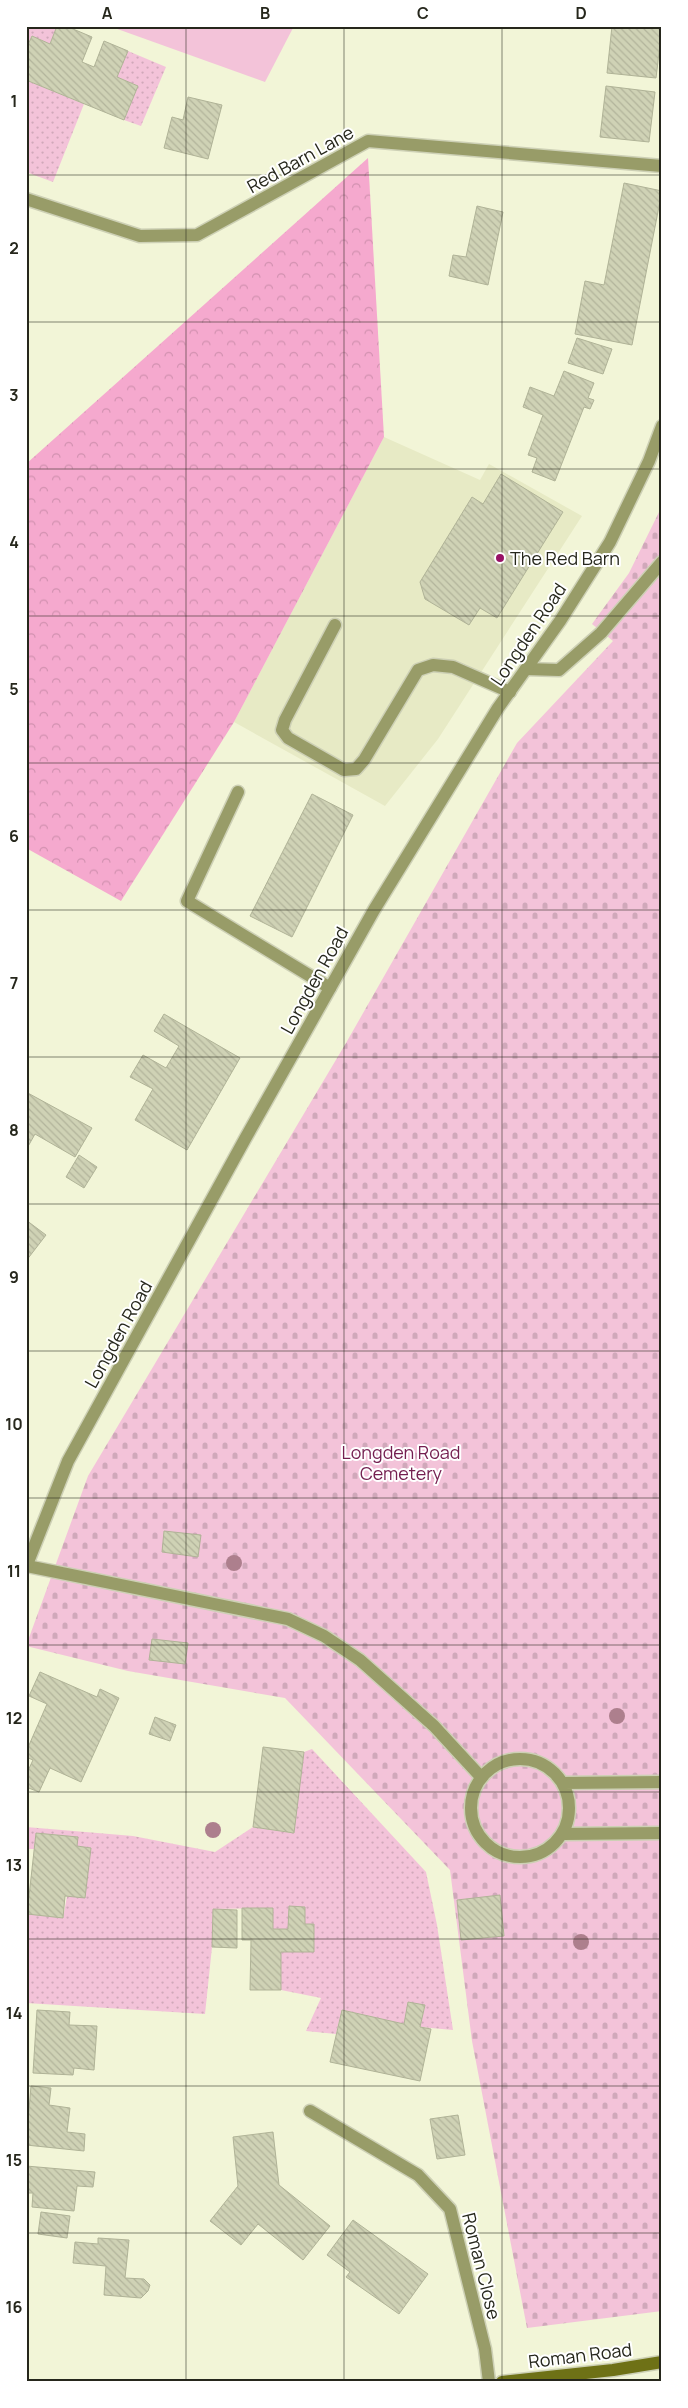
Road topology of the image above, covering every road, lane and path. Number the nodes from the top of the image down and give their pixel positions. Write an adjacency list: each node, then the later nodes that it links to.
1 (662, 166): 2 (street, Red Barn Lane)
2 (26, 199)
3 (662, 426): 6 (street, Longden Road)
4 (662, 562): 6 (street)
5 (335, 624): 7 (street)
6 (526, 669): 7 (street, Longden Road)
7 (510, 692): 9 (street, Longden Road)
8 (238, 792): 9 (street)
9 (330, 988): 10 (street, Longden Road)
10 (26, 1566): 11 (street)
11 (481, 1777): 13 (street); 15 (street)
12 (662, 1782): 13 (street)
13 (563, 1783): 15 (street)
14 (662, 1833): 15 (street)
15 (563, 1834)
16 (310, 2111): 18 (street, Roman Close)
17 (662, 2362): 19 (main road, Roman Road)
18 (489, 2382)
19 (502, 2382)

